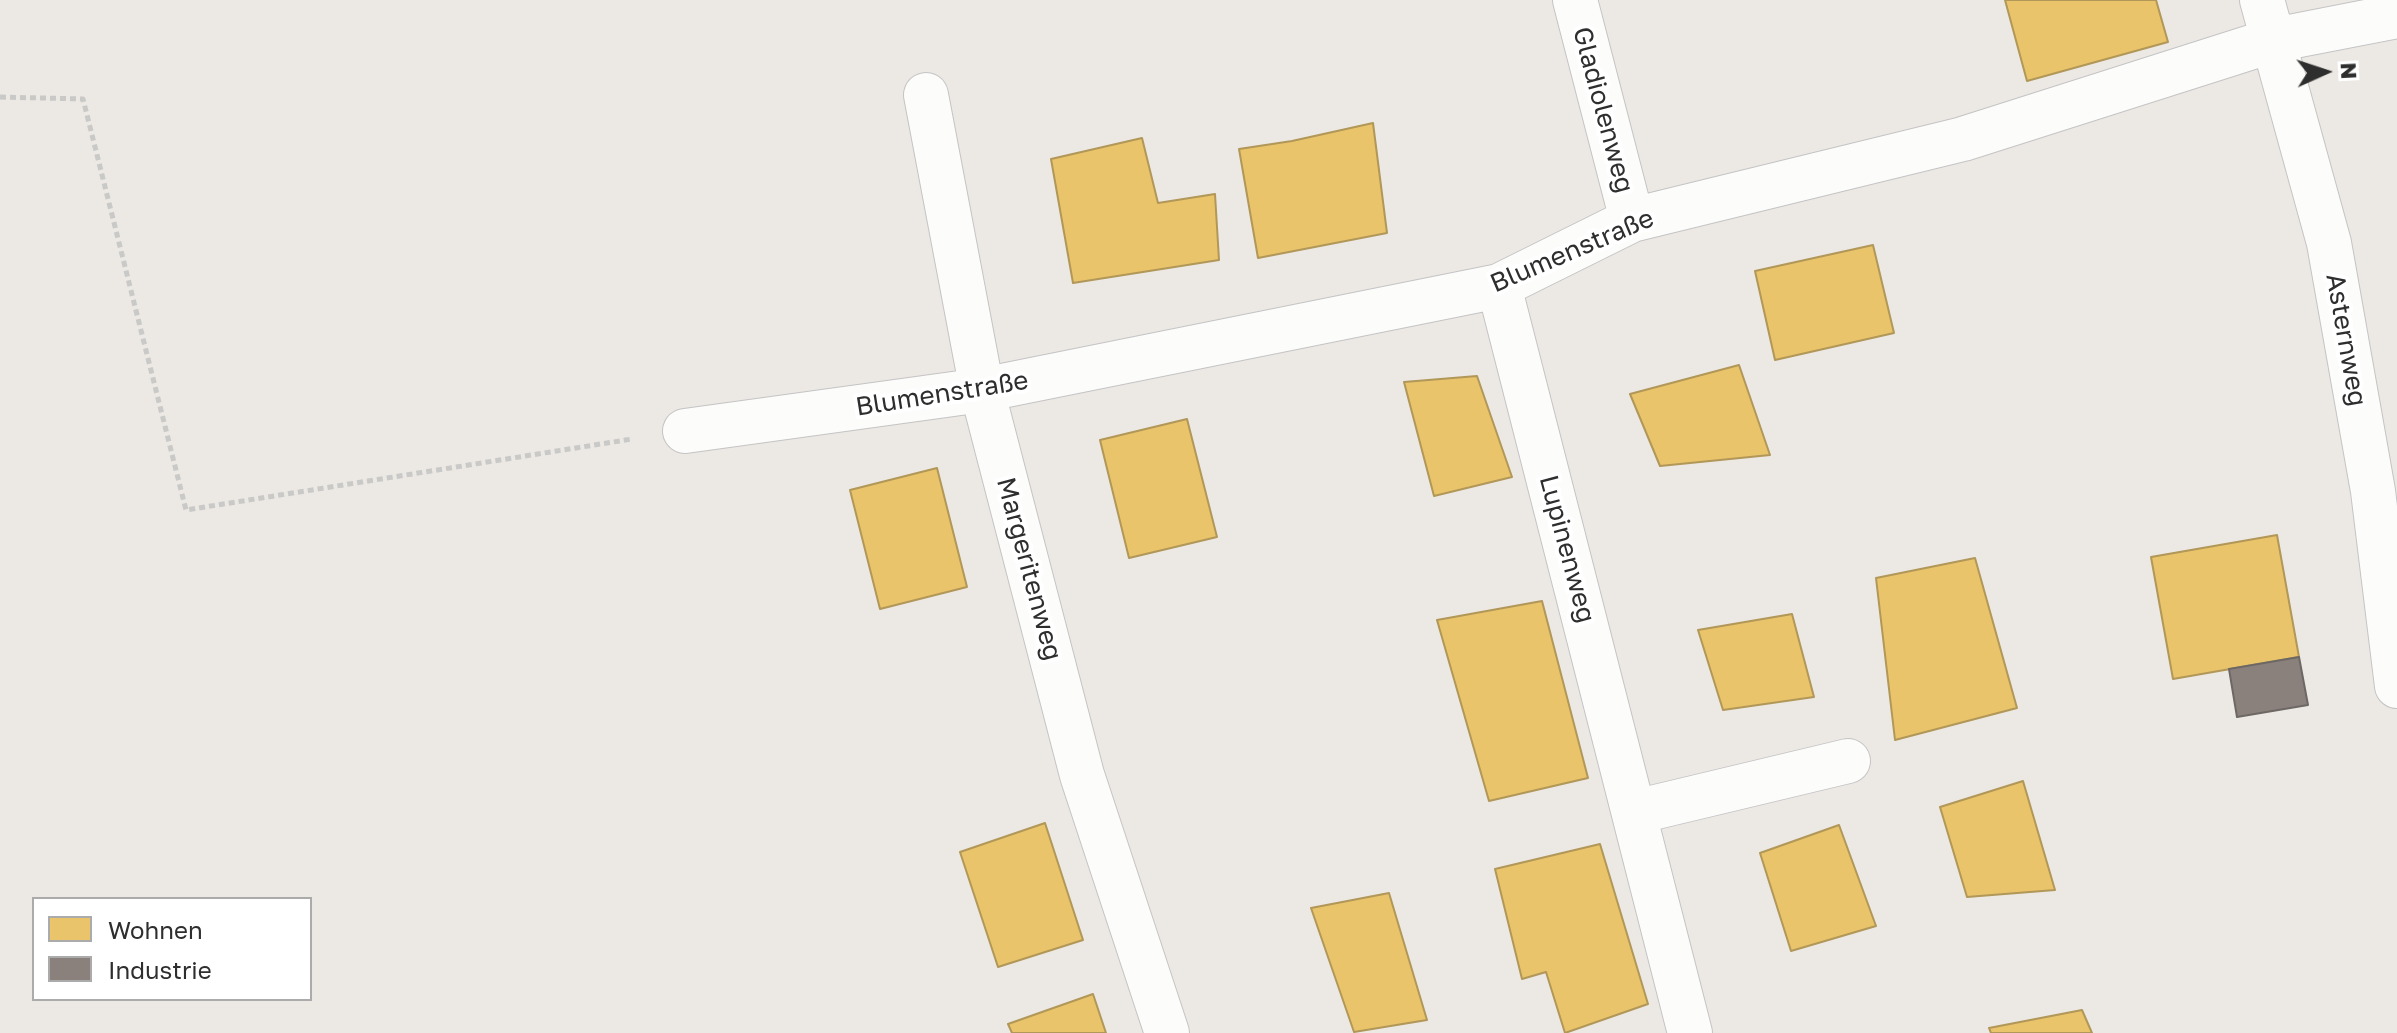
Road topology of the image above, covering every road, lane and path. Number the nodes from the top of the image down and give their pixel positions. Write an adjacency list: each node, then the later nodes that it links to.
1 (1575, 0): 6 (street, Gladiolenweg)
2 (2397, 16): 3 (street, Blumenstraße)
3 (2268, 20): 6 (street, Blumenstraße); 10 (street, Asternweg)
4 (926, 95): 8 (street, Margeritenweg)
5 (0, 97): 9 (path)
6 (1632, 220): 7 (street, Blumenstraße)
7 (1499, 286): 8 (street, Blumenstraße); 12 (street, Lupinenweg)
8 (982, 390): 9 (street, Blumenstraße); 13 (street, Margeritenweg)
9 (685, 431)
10 (2397, 686)
11 (1848, 761): 12 (street)
12 (1635, 812): 14 (street, Lupinenweg)
13 (1167, 1033)
14 (1690, 1033)

